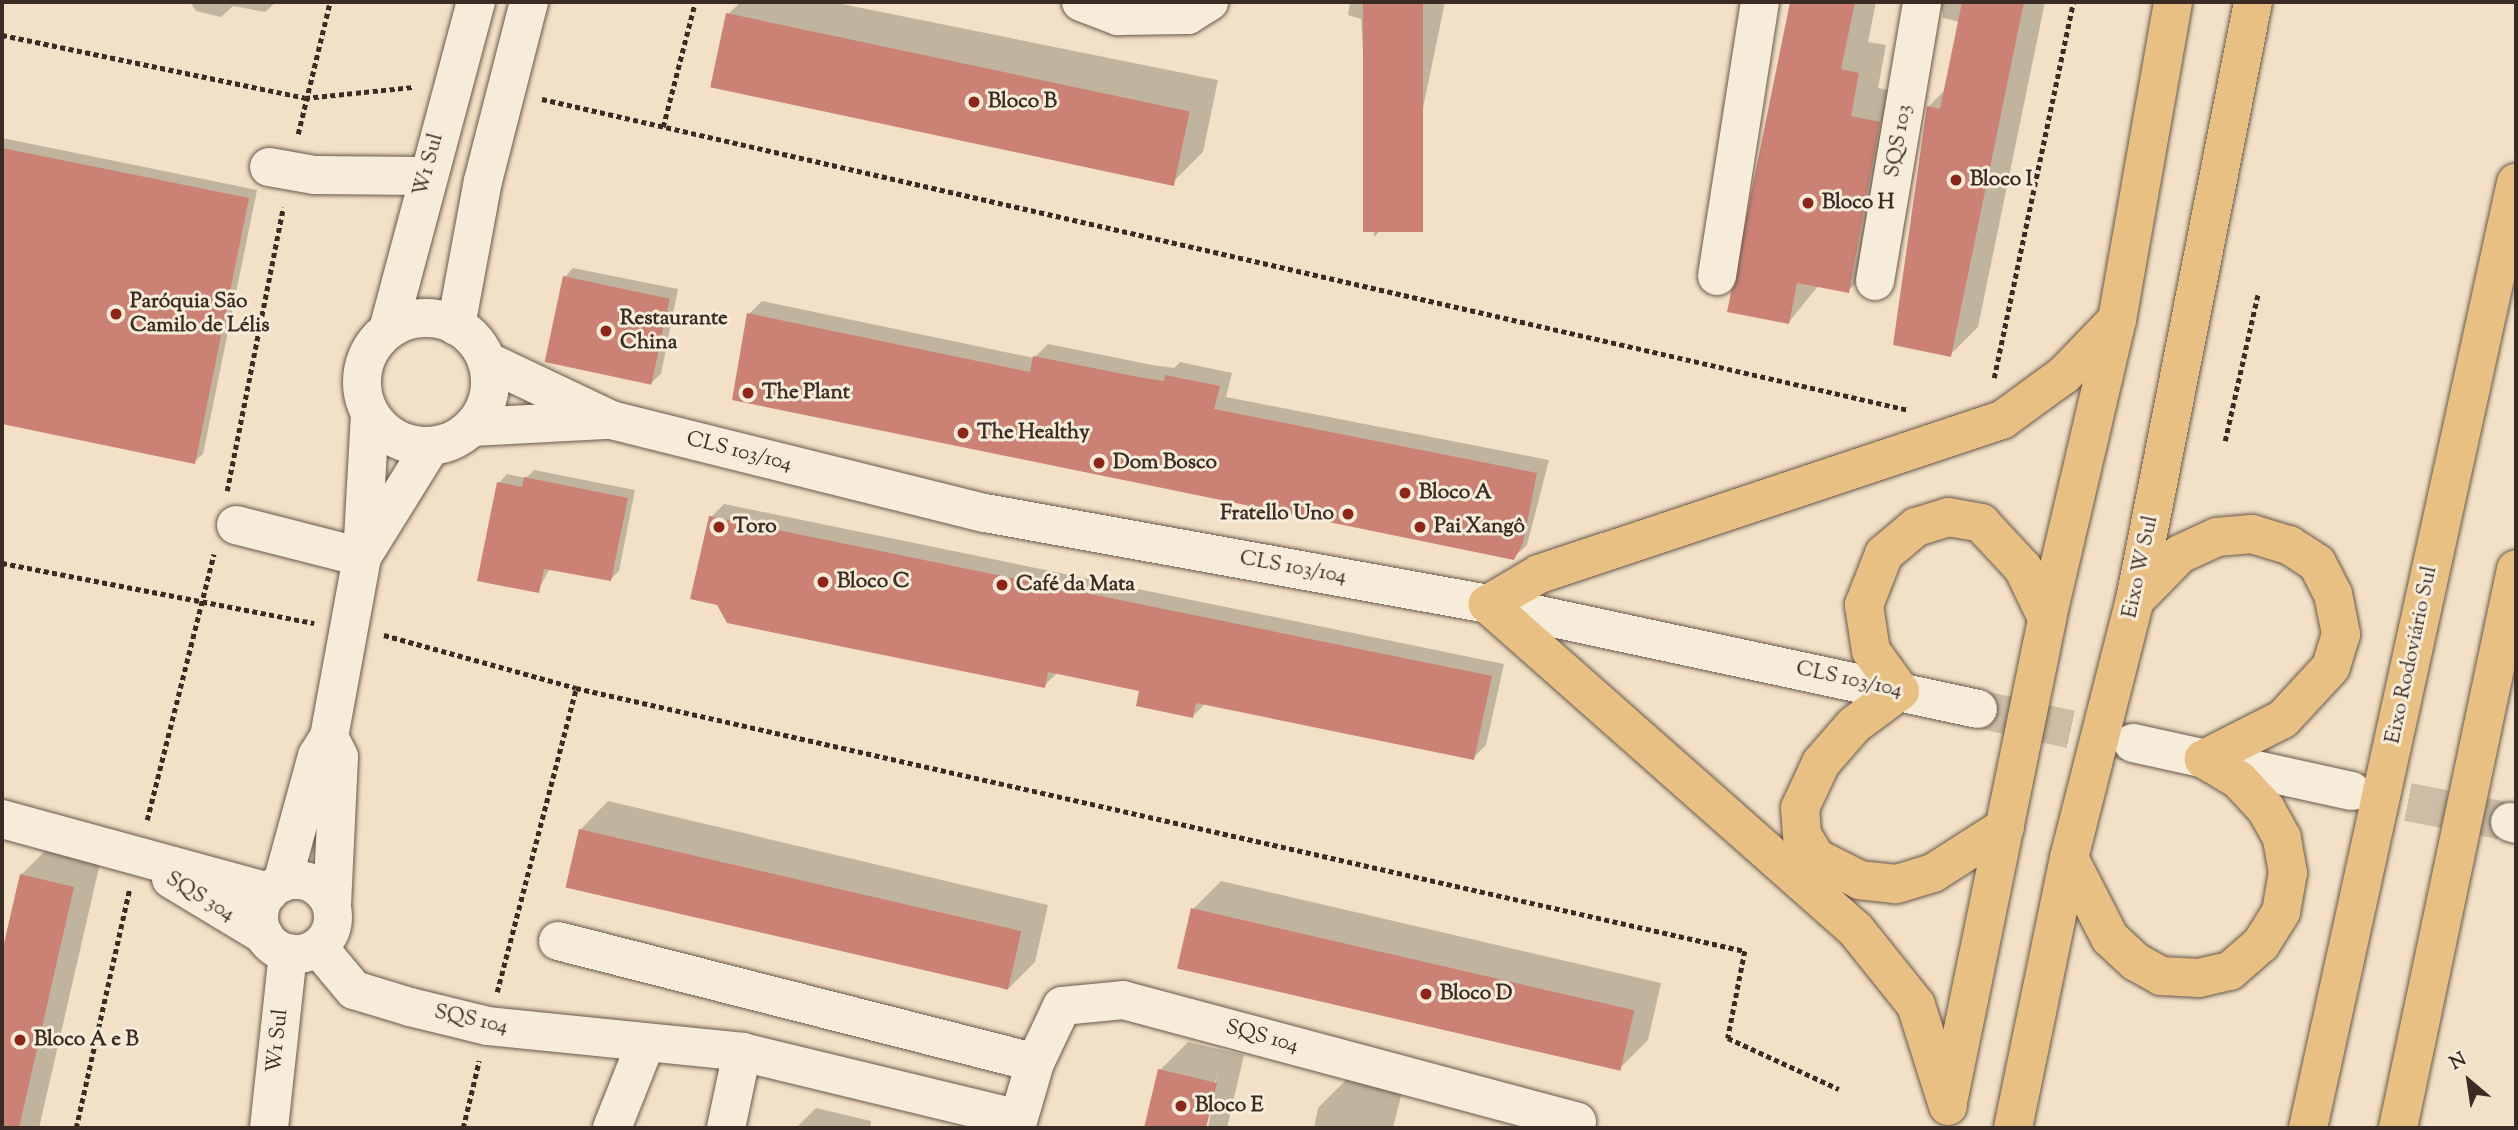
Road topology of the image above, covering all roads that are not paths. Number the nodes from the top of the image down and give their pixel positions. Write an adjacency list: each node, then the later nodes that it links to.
1 (476, 2): 10 (street, W1 Sul)
2 (529, 2): 15 (street)
3 (1081, 2): 4 (street)
4 (1209, 2)
5 (1760, 2): 12 (street)
6 (1922, 2): 13 (street, SQS 103)
7 (2173, 2): 14 (main road)
8 (2253, 2): 25 (main road, Eixo W Sul)
9 (280, 169): 10 (street)
10 (425, 176): 16 (street, W1 Sul)
11 (2516, 183): 52 (main road, Eixo Rodoviário Sul)
12 (1717, 276)
13 (1875, 281)
14 (2117, 320): 26 (main road); 27 (main road)
15 (456, 326): 16 (street); 17 (street)
16 (388, 330): 18 (street)
17 (487, 361): 19 (street, CLS 103/104); 20 (street)
18 (370, 415): 21 (street); 23 (street)
19 (611, 420): 20 (street, CLS 103/104); 26 (street, CLS 103/104)
20 (472, 428): 21 (street)
21 (430, 447): 23 (street)
22 (226, 522): 23 (street)
23 (362, 557): 30 (street)
24 (2516, 569): 53 (main road)
25 (2135, 600): 32 (main road); 37 (main road, Eixo W Sul)
26 (1488, 604): 28 (street, CLS 103/104); 45 (main road)
27 (2047, 618): 28 (main road); 35 (main road)
28 (1900, 691): 29 (street, CLS 103/104); 35 (main road)
29 (1978, 709)
30 (329, 737): 38 (street); 39 (street)
31 (2133, 743): 32 (street)
32 (2204, 760): 33 (street); 37 (main road)
33 (2352, 791)
34 (2, 820): 36 (street, SQS 304)
35 (2005, 827): 45 (main road)
36 (137, 858): 38 (street, SQS 304); 41 (street, SQS 304)
37 (2069, 858): 51 (main road, Eixo W Sul)
38 (276, 887): 39 (street); 41 (street)
39 (332, 906): 41 (street)
40 (558, 942): 44 (street)
41 (290, 945): 42 (street, SQS 104); 48 (street, W1 Sul)
42 (645, 1045): 43 (street, SQS 104); 49 (street)
43 (742, 1052): 47 (street, SQS 104); 50 (street)
44 (1035, 1063): 46 (street, SQS 104); 47 (street, SQS 104)
45 (1945, 1117)
46 (1577, 1122)
47 (1017, 1123)
48 (269, 1128)
49 (611, 1128)
50 (726, 1128)
51 (2012, 1128)
52 (2308, 1128)
53 (2398, 1128)

